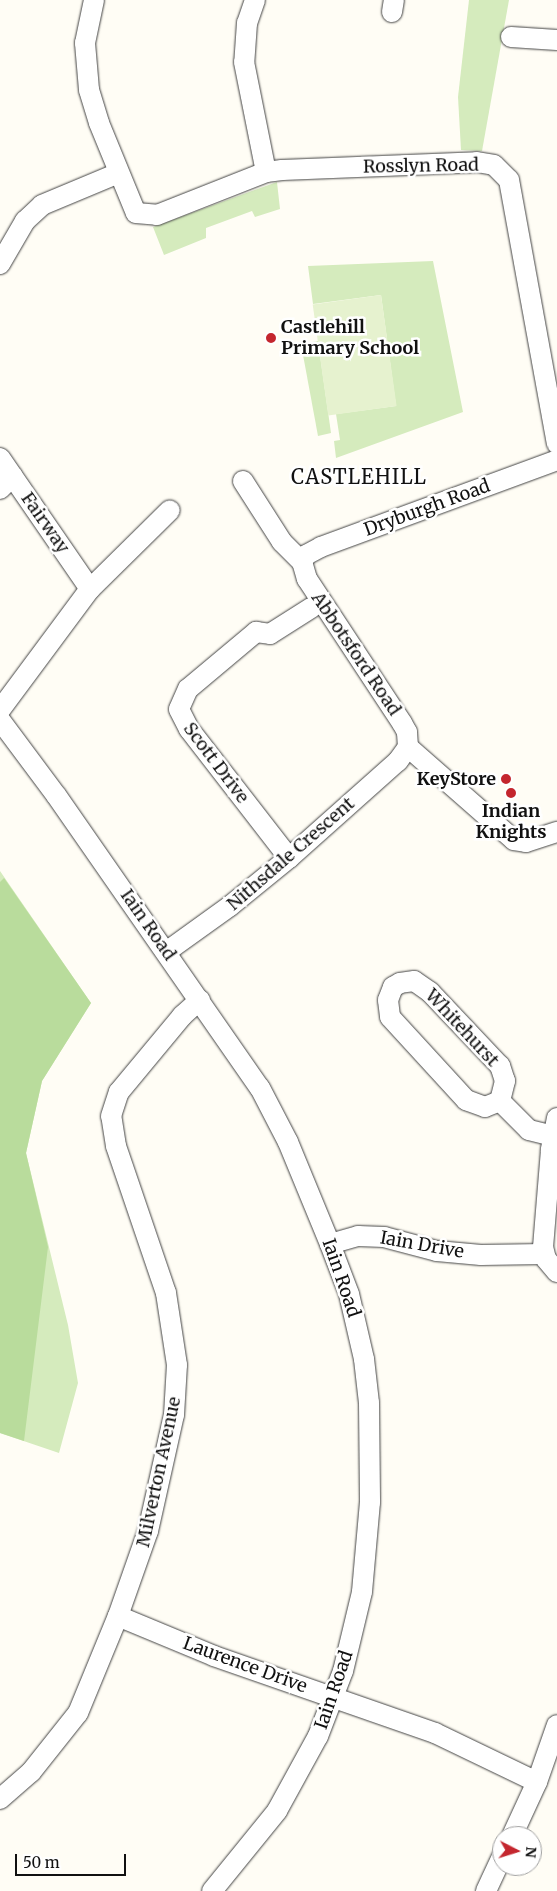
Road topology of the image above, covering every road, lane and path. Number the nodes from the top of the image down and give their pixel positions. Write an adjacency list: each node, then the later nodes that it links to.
1 (94, 0): 5 (street)
2 (255, 0): 6 (street)
3 (511, 37): 4 (street)
4 (557, 40)
5 (118, 172): 6 (street, Rosslyn Road); 7 (street)
6 (266, 172): 8 (street, Rosslyn Road)
7 (0, 264)
8 (557, 444)
9 (0, 458): 12 (street, Fairway)
10 (557, 460): 14 (street, Dryburgh Road)
11 (243, 481): 14 (street)
12 (6, 482): 15 (street, Fairway)
13 (170, 510): 15 (street)
14 (302, 562): 19 (street, Abbotsford Road)
15 (90, 589): 17 (street)
16 (311, 608): 21 (street, Scott Drive)
17 (0, 710)
18 (0, 720): 22 (street, Iain Road)
19 (408, 747): 20 (street); 21 (street, Nithsdale Crescent)
20 (557, 832)
21 (289, 858): 22 (street, Nithsdale Crescent)
22 (166, 952): 23 (street, Iain Road)
23 (200, 1000): 26 (street, Iain Road); 29 (street, Milverton Avenue)
24 (500, 1101): 24 (street, Whitehurst); 25 (street)
25 (554, 1135): 27 (street)
26 (330, 1244): 27 (street, Iain Drive); 30 (street, Iain Road)
27 (544, 1254): 28 (street)
28 (557, 1272)
29 (118, 1616): 30 (street, Laurence Drive); 33 (street, Milverton Avenue)
30 (334, 1698): 32 (street, Laurence Drive); 36 (street, Iain Road)
31 (557, 1725): 32 (street)
32 (537, 1782): 34 (street)
33 (2, 1795)
34 (517, 1826)
35 (493, 1876): 37 (street)
36 (212, 1891)
37 (486, 1891)

